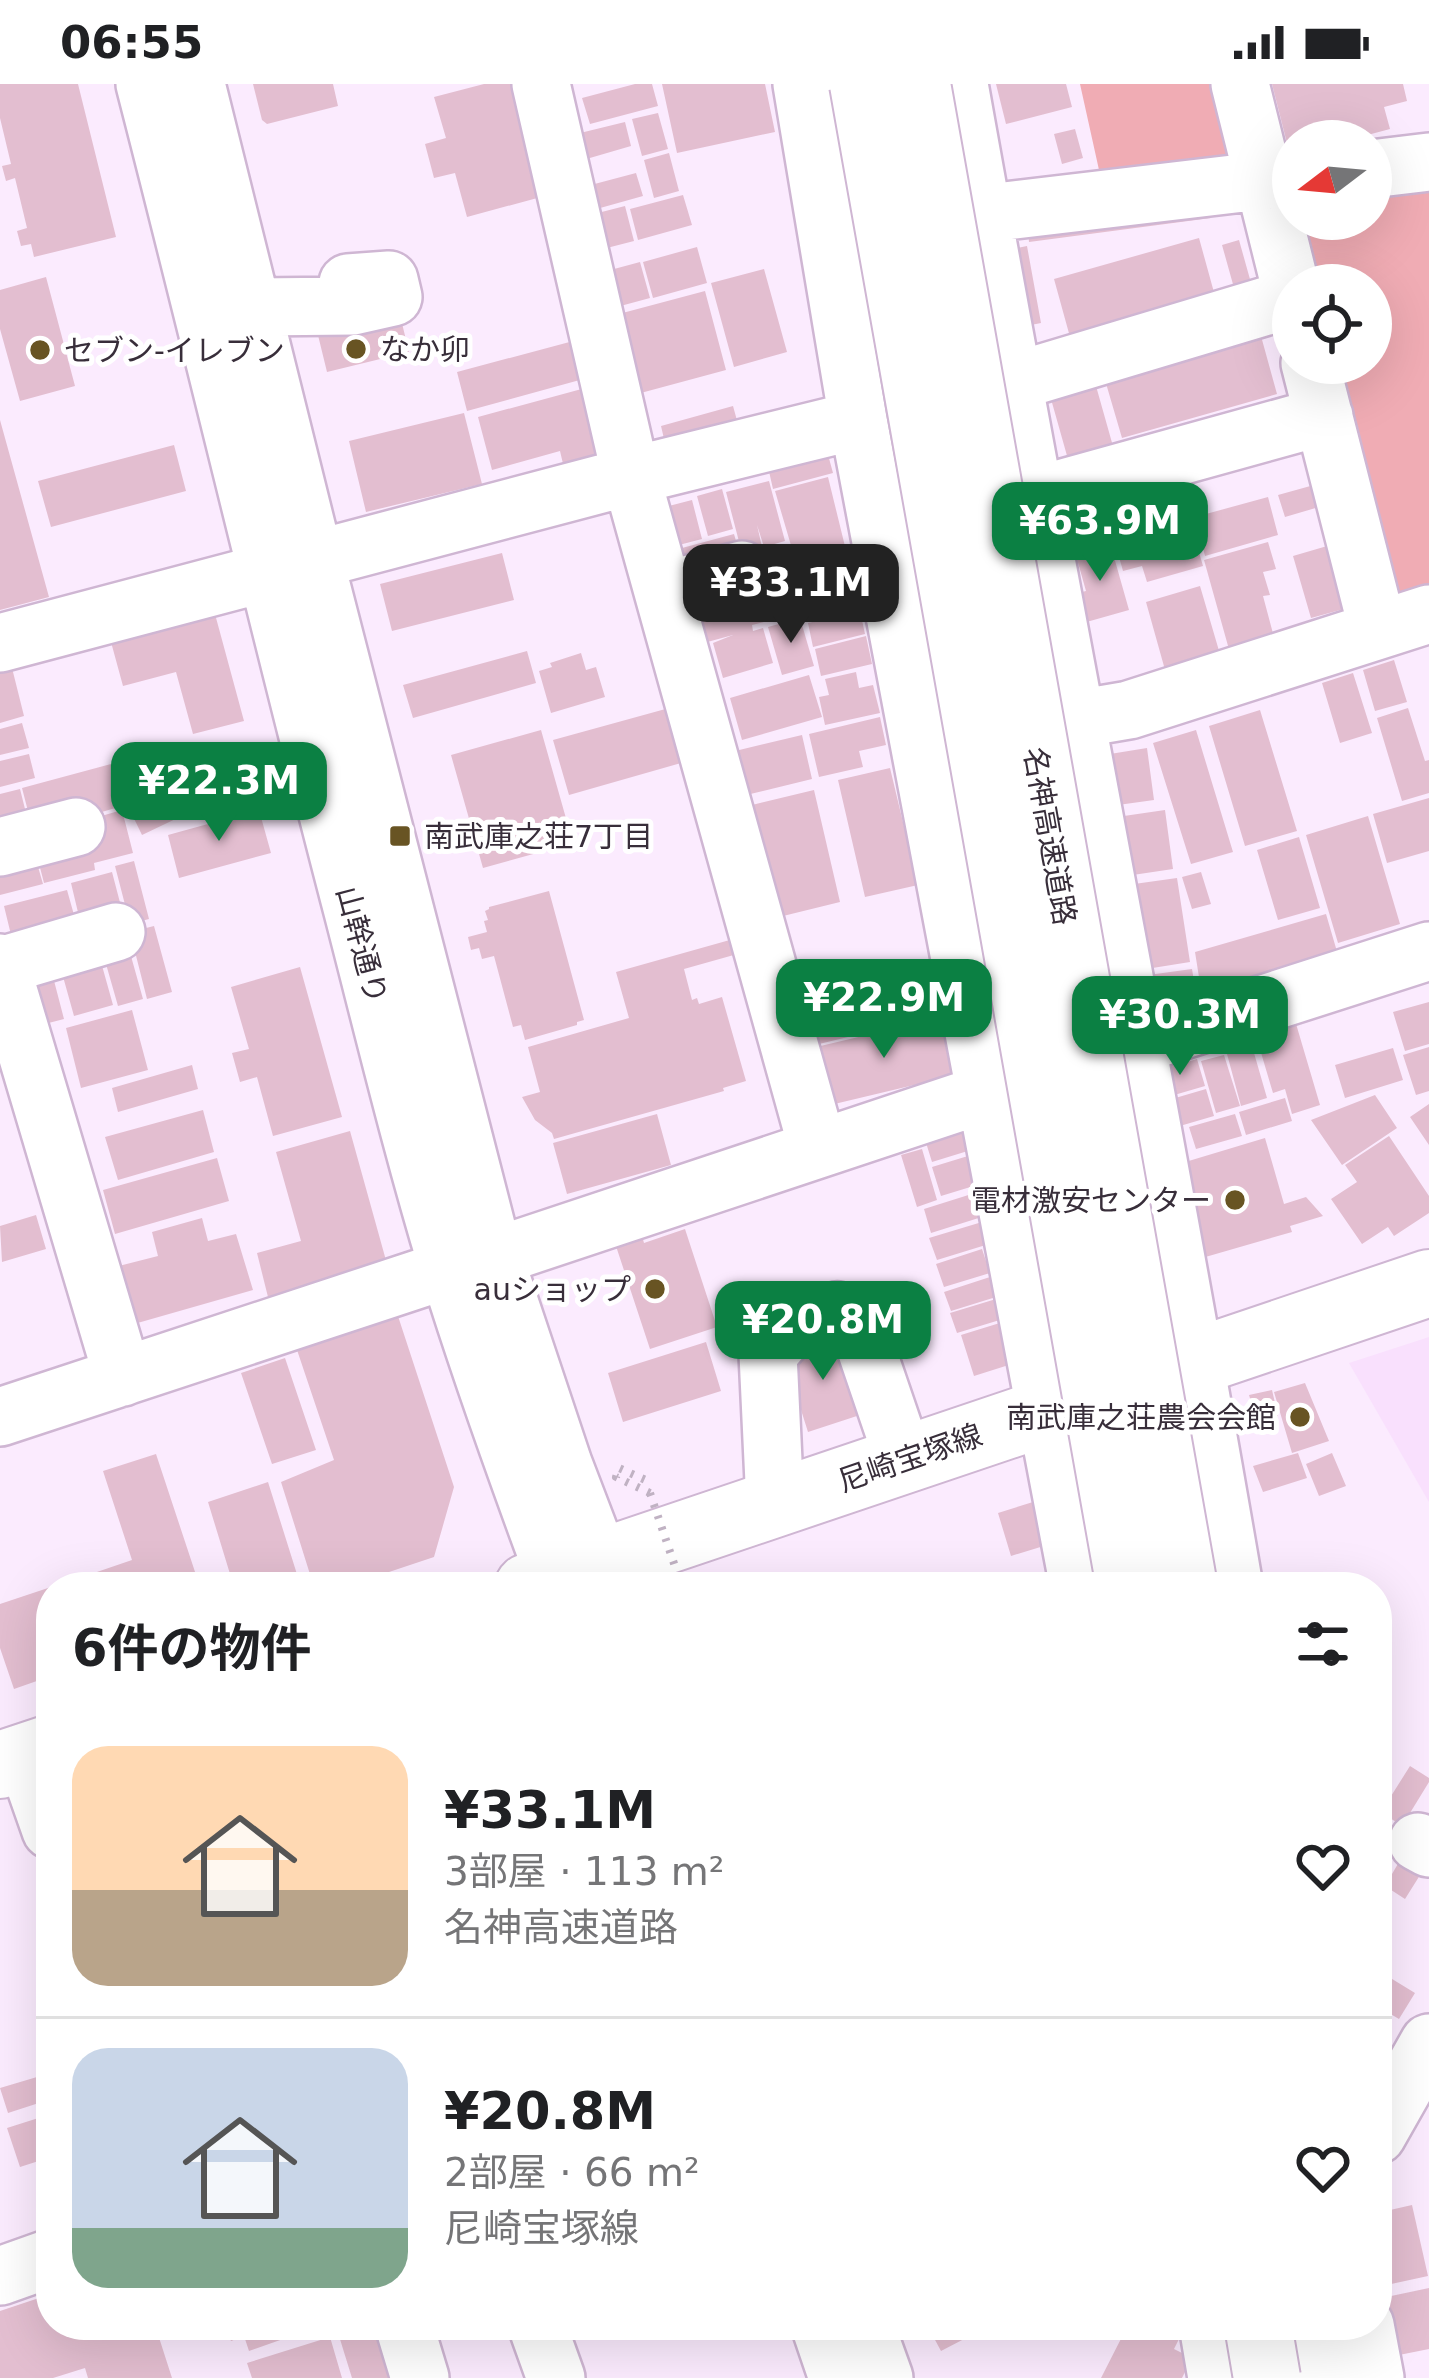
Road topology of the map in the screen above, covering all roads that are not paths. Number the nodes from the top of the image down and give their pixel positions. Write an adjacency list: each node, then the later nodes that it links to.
1 (145, 84): 23 (street, 山幹通り)
2 (196, 84): 17 (street, 山幹通り)
3 (541, 84): 21 (street)
4 (802, 84): 14 (street)
5 (863, 84): 49 (main road, 名神高速道路, bridge)
6 (916, 84): 50 (main road, 名神高速道路, bridge)
7 (959, 84): 13 (street)
8 (1240, 84): 10 (street)
9 (1429, 162): 11 (street)
10 (1272, 163)
11 (1392, 166)
12 (1272, 179): 13 (street)
13 (982, 213): 14 (street); 18 (street)
14 (828, 232): 20 (street)
15 (348, 283): 17 (street)
16 (1272, 304): 18 (street)
17 (251, 307): 23 (street, 山幹通り)
18 (1013, 382): 22 (street)
19 (1317, 390): 22 (street); 26 (street)
20 (858, 420): 21 (street); 29 (street)
21 (632, 476): 23 (street); 25 (street)
22 (1035, 496): 28 (street)
23 (291, 568): 27 (street); 38 (street, 山幹通り)
24 (742, 570): 25 (street)
25 (664, 591): 37 (street)
26 (1404, 622): 28 (street)
27 (0, 643)
28 (1078, 718): 29 (street); 35 (street)
29 (920, 750): 36 (street)
30 (76, 827): 31 (street)
31 (0, 847)
32 (116, 932): 34 (street)
33 (1429, 950): 35 (street)
34 (0, 964): 40 (street)
35 (1137, 1046): 36 (street); 41 (street)
36 (984, 1093): 37 (street); 42 (street)
37 (818, 1149): 38 (street)
38 (471, 1263): 40 (street); 46 (street, 山幹通り)
39 (1429, 1283): 41 (main road, 尼崎宝塚線)
40 (119, 1362): 43 (street)
41 (1194, 1363): 42 (main road, 尼崎宝塚線); 51 (street)
42 (1046, 1413): 44 (main road, 尼崎宝塚線); 48 (street)
43 (0, 1417)
44 (904, 1460): 45 (main road, 尼崎宝塚線); 45 (street)
45 (775, 1504): 47 (main road, 尼崎宝塚線)
46 (567, 1572)
47 (592, 1572)
48 (1075, 1572)
49 (1127, 1572)
50 (1181, 1572)
51 (1231, 1572)
52 (25, 1756): 53 (street)
53 (36, 1787)
54 (1429, 2043): 55 (street)
55 (1392, 2108)
56 (36, 2263): 57 (street)
57 (0, 2276)
58 (409, 2340): 67 (street)
59 (542, 2340): 68 (street)
60 (825, 2340): 69 (street)
61 (870, 2340): 70 (street)
62 (1210, 2340): 71 (street)
63 (1261, 2340): 73 (main road, bridge)
64 (1261, 2340): 72 (street)
65 (1318, 2340): 74 (main road)
66 (1368, 2340): 75 (street)
67 (420, 2378)
68 (556, 2378)
69 (838, 2378)
70 (884, 2378)
71 (1216, 2378)
72 (1239, 2378)
73 (1267, 2378)
74 (1324, 2378)
75 (1375, 2378)

